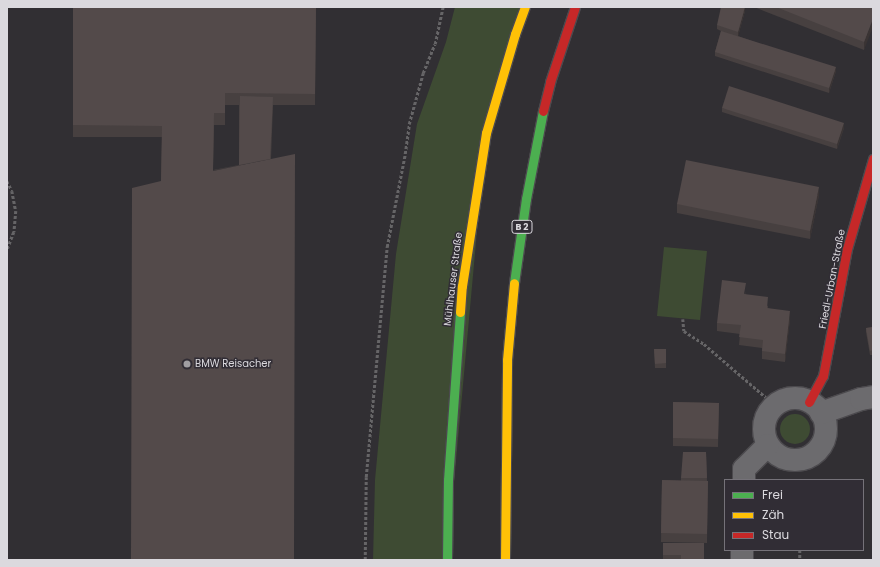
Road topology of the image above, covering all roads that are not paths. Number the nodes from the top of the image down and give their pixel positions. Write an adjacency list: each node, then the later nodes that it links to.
1 (525, 7): 8 (main road, Mühlhauser Straße)
2 (575, 7): 9 (main road, B 2)
3 (873, 159): 5 (main road, Friedl-Urban-Straße)
4 (873, 396): 5 (street)
5 (815, 407): 6 (street); 6 (street)
6 (768, 445): 7 (street)
7 (744, 479)
8 (447, 560)
9 (505, 560)

